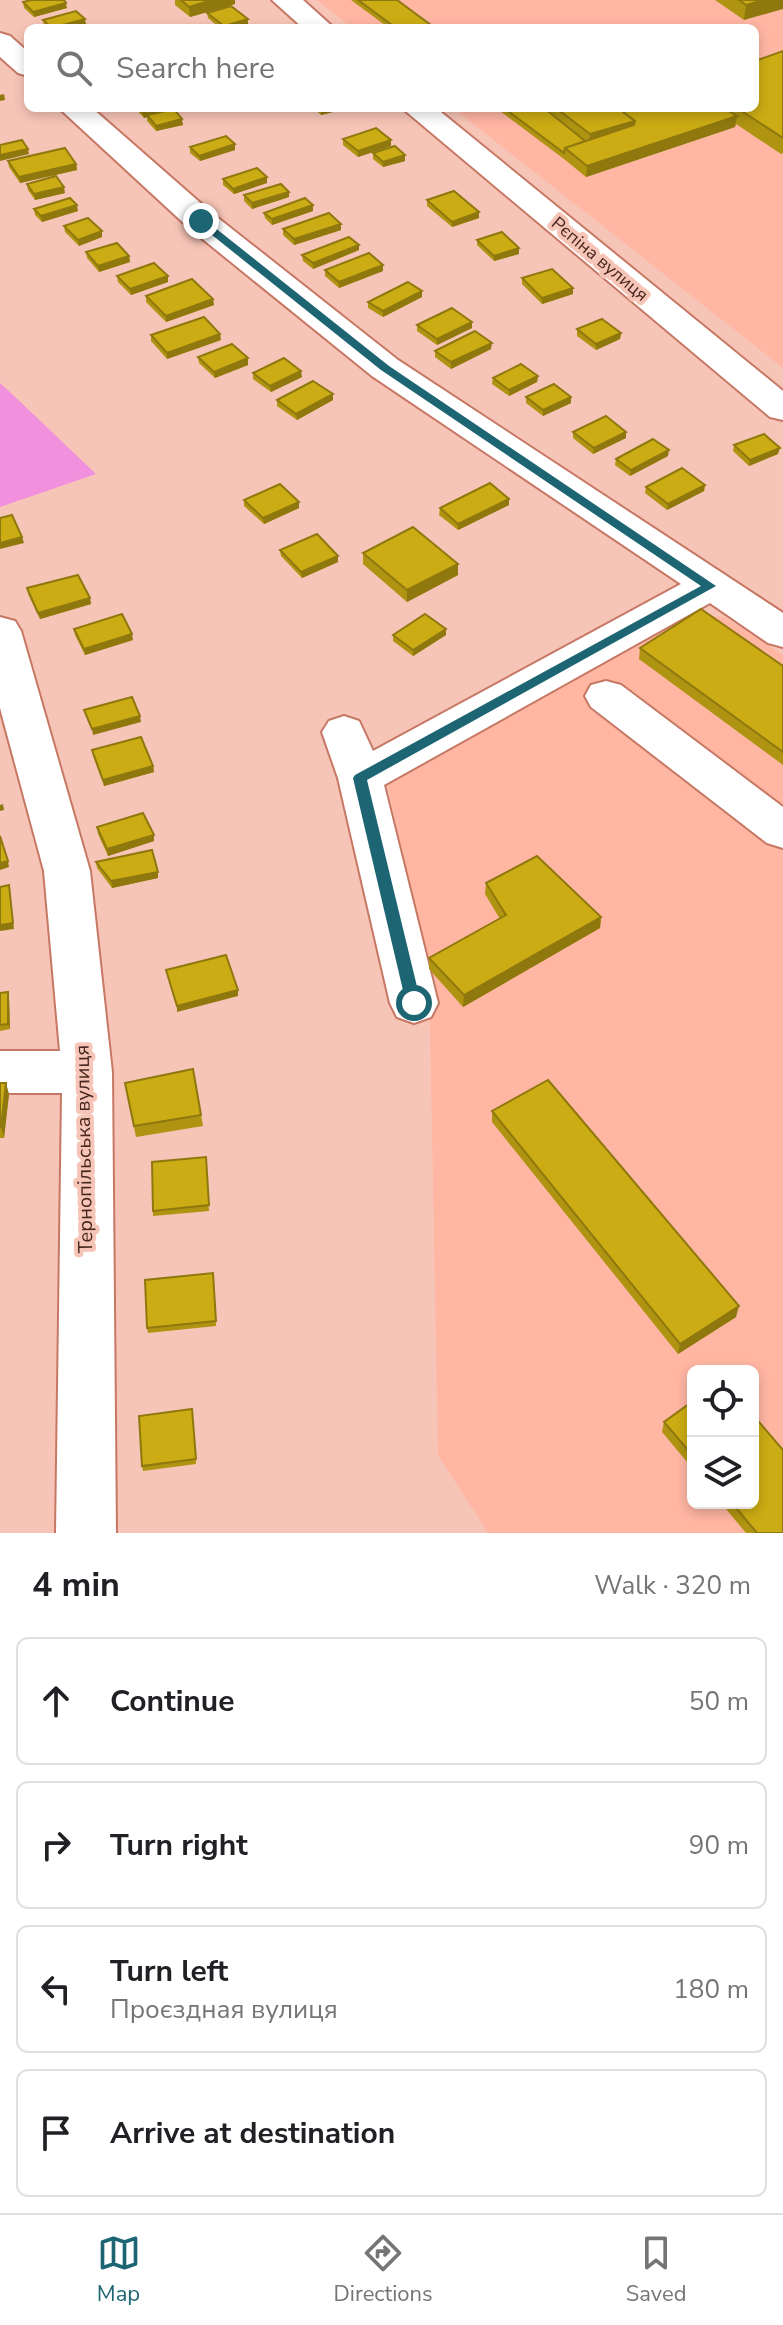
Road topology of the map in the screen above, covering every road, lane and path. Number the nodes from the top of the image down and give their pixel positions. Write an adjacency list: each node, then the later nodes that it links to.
1 (286, 0): 2 (street)
2 (315, 24)
3 (0, 42): 4 (street)
4 (24, 63)
5 (78, 112): 8 (street)
6 (422, 112): 7 (street, Рєпіна вулиця)
7 (783, 409)
8 (710, 586): 10 (street); 13 (street)
9 (0, 631): 17 (street, Тернопільська вулиця)
10 (783, 633)
11 (606, 696): 14 (street)
12 (344, 732): 13 (street)
13 (360, 778): 15 (street)
14 (783, 831)
15 (414, 1003)
16 (0, 1072): 17 (street)
17 (87, 1072): 18 (street, Тернопільська вулиця)
18 (86, 1533)

